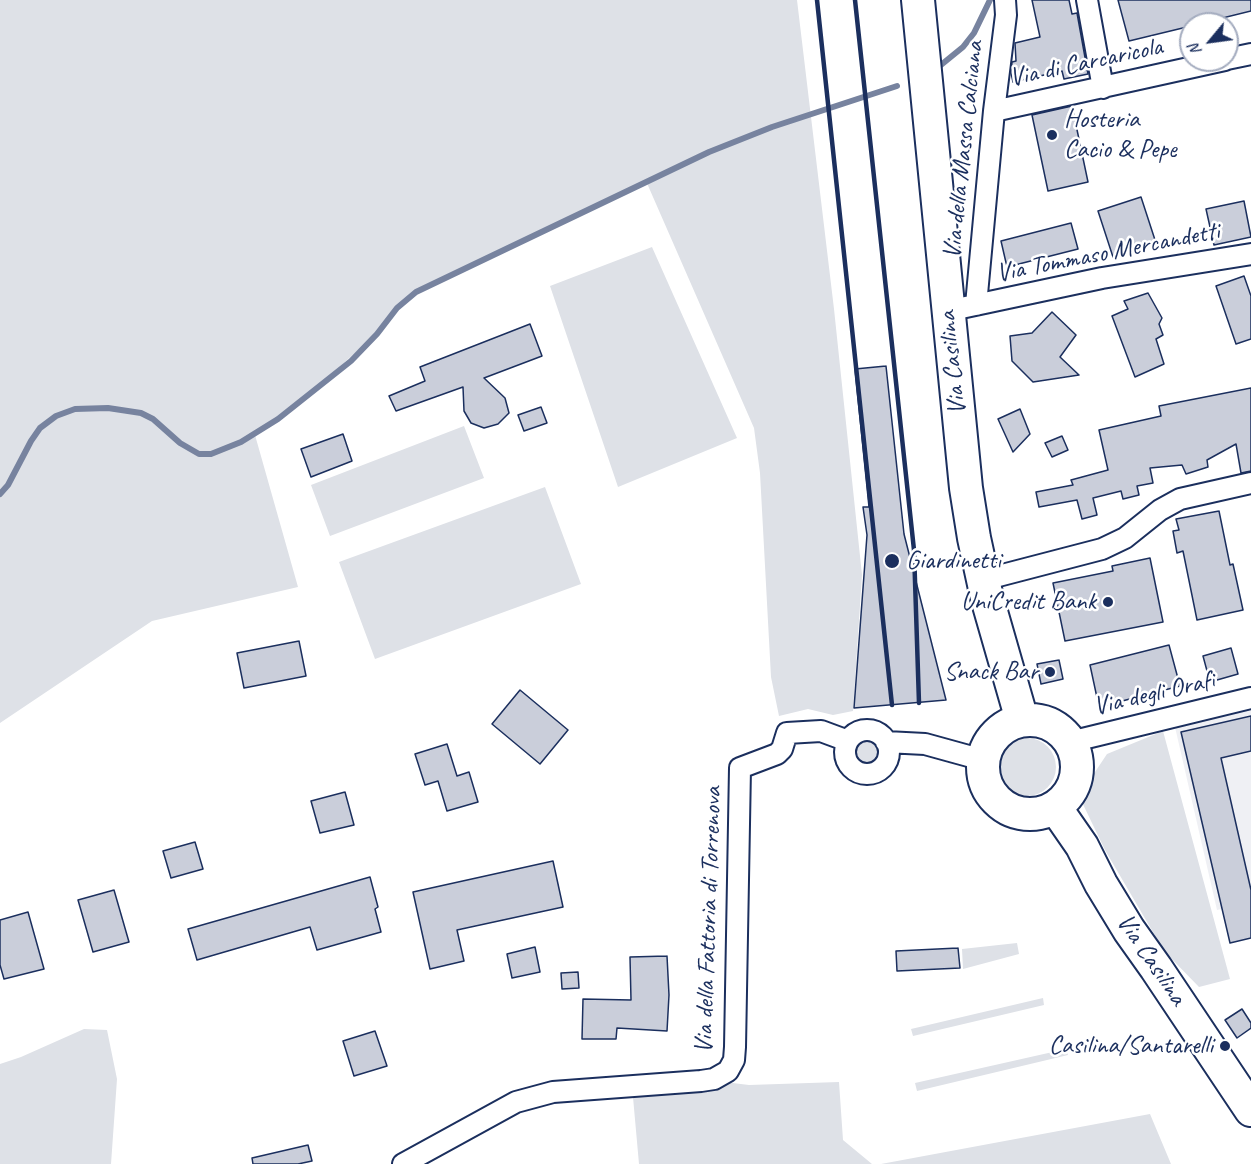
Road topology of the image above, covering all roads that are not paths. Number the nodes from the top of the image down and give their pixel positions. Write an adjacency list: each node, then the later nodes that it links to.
1 (918, 0): 8 (main road, Via Casilina)
2 (1005, 0): 6 (street, Via della Massa Calciana)
3 (1087, 0): 5 (street)
4 (1179, 71): 5 (street, Via di Carcaricola)
5 (1103, 88): 6 (street, Via di Carcaricola)
6 (994, 111): 8 (street, Via della Massa Calciana)
7 (1251, 254): 8 (street, Via Tommaso Mercandetti)
8 (962, 308): 10 (main road, Via Casilina)
9 (1251, 483): 10 (street)
10 (983, 580): 12 (main road, Via Casilina)
11 (1251, 698): 15 (street, Via degli Orafi)
12 (1022, 720): 15 (main road); 16 (main road)
13 (848, 741): 14 (street); 14 (street); 19 (street, Via della Fattoria di Torrenova)
14 (886, 742): 16 (street)
15 (1070, 742): 17 (main road)
16 (983, 760): 17 (main road)
17 (1055, 807): 18 (main road, Via Casilina)
18 (1248, 1100)
19 (403, 1164)

